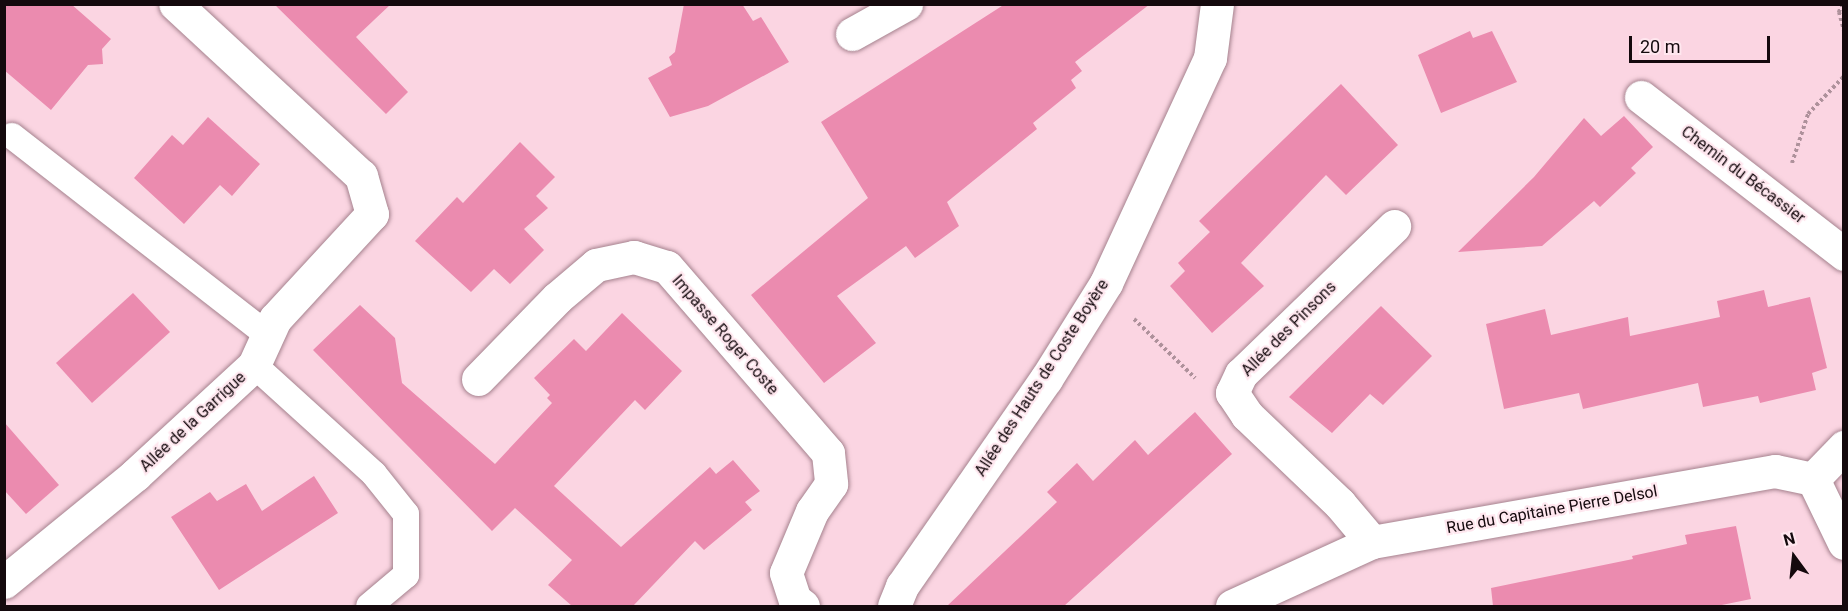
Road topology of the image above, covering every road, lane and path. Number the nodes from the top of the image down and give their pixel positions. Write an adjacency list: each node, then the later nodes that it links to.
1 (175, 4): 14 (street, Allée de la Garrigue)
2 (906, 4): 6 (street)
3 (1217, 4): 13 (street, Allée des Hauts de Coste Boyère)
4 (1842, 4): 5 (path)
5 (1844, 31)
6 (852, 34)
7 (1844, 76): 9 (path)
8 (1641, 97): 12 (street, Chemin du Bécassier)
9 (1801, 134)
10 (12, 136): 14 (lane)
11 (1394, 226): 17 (street, Allée des Pinsons)
12 (1844, 254)
13 (1103, 289): 17 (path); 25 (street, Allée des Hauts de Coste Boyère)
14 (268, 335): 15 (street, Allée de la Garrigue)
15 (254, 365): 22 (street, Allée de la Garrigue); 23 (lane)
16 (478, 380): 24 (street, Impasse Roger Coste)
17 (1232, 393): 20 (street, Allée des Pinsons)
18 (1844, 447): 19 (street)
19 (1813, 479): 20 (street, Rue du Capitaine Pierre Delsol); 21 (street)
20 (1372, 542): 26 (street, Rue du Capitaine Pierre Delsol)
21 (1844, 543)
22 (4, 582)
23 (369, 606)
24 (803, 606)
25 (894, 606)
26 (1232, 606)

